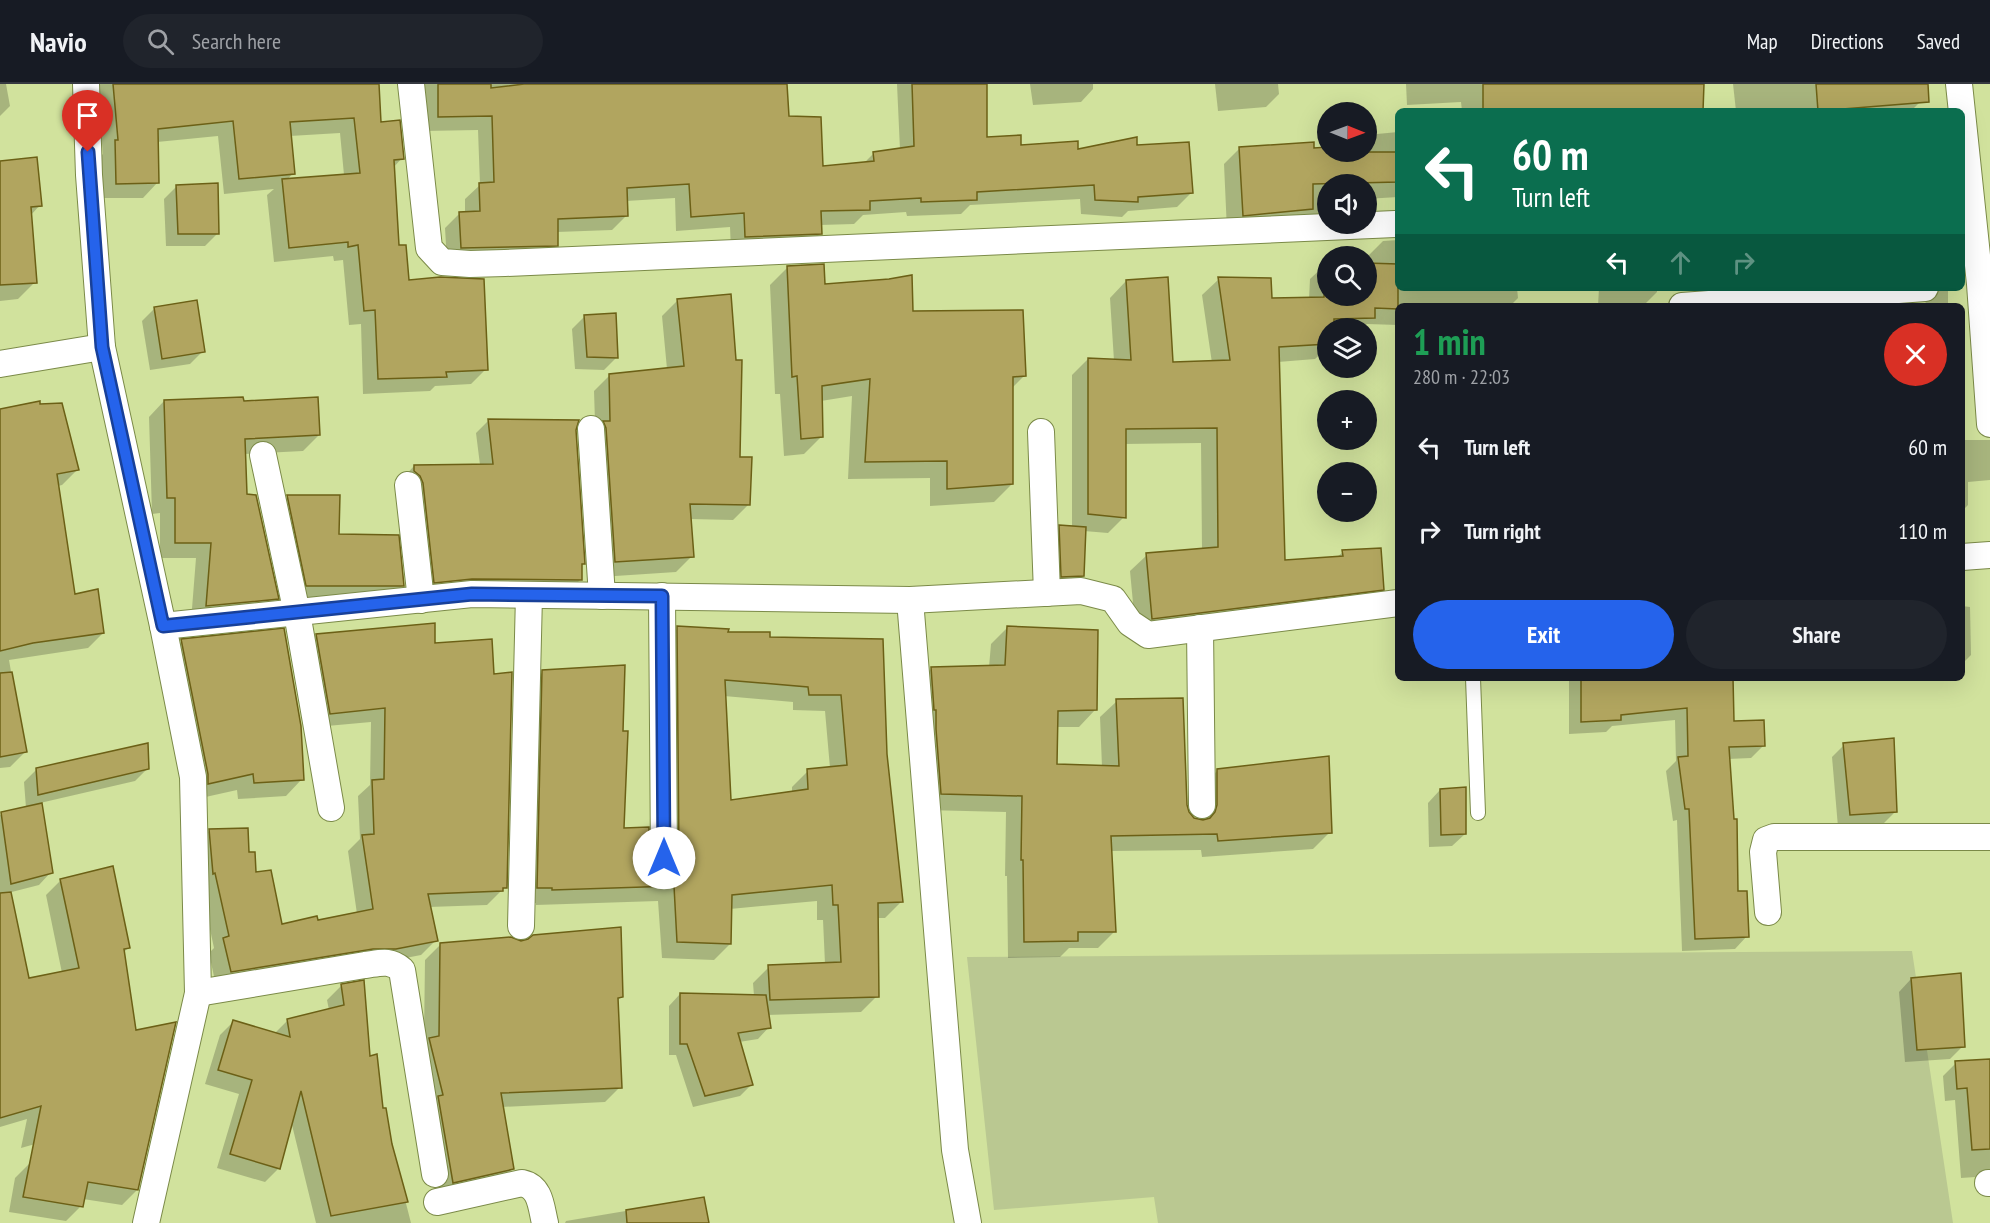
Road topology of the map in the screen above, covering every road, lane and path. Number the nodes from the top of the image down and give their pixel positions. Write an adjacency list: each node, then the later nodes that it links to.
1 (86, 84): 10 (street)
2 (411, 84): 6 (street)
3 (1959, 84): 4 (street)
4 (1960, 108)
5 (1965, 184): 7 (street)
6 (1395, 224)
7 (1971, 285): 12 (street)
8 (1884, 291): 9 (street)
9 (1722, 303)
10 (102, 347): 11 (street); 27 (street)
11 (0, 364)
12 (1990, 424)
13 (591, 429): 21 (street)
14 (1041, 432): 19 (street)
15 (262, 455): 26 (street)
16 (408, 484): 23 (street)
17 (1990, 555): 18 (street)
18 (1965, 557)
19 (1047, 593): 24 (street); 28 (street)
20 (528, 595): 21 (street); 23 (street); 36 (street)
21 (602, 596): 22 (street)
22 (662, 596): 24 (street); 34 (street)
23 (421, 600): 26 (street)
24 (910, 600): 42 (street)
25 (1395, 603): 28 (street)
26 (297, 613): 27 (street); 31 (street)
27 (163, 626): 37 (street)
28 (1200, 628): 30 (street)
29 (1473, 681): 32 (lane)
30 (1202, 804)
31 (331, 808)
32 (1478, 813)
33 (1990, 837): 35 (street)
34 (664, 858)
35 (1768, 912)
36 (521, 926)
37 (198, 993): 38 (street); 40 (street)
38 (435, 1174)
39 (437, 1202): 41 (street)
40 (146, 1223)
41 (545, 1223)
42 (968, 1223)

